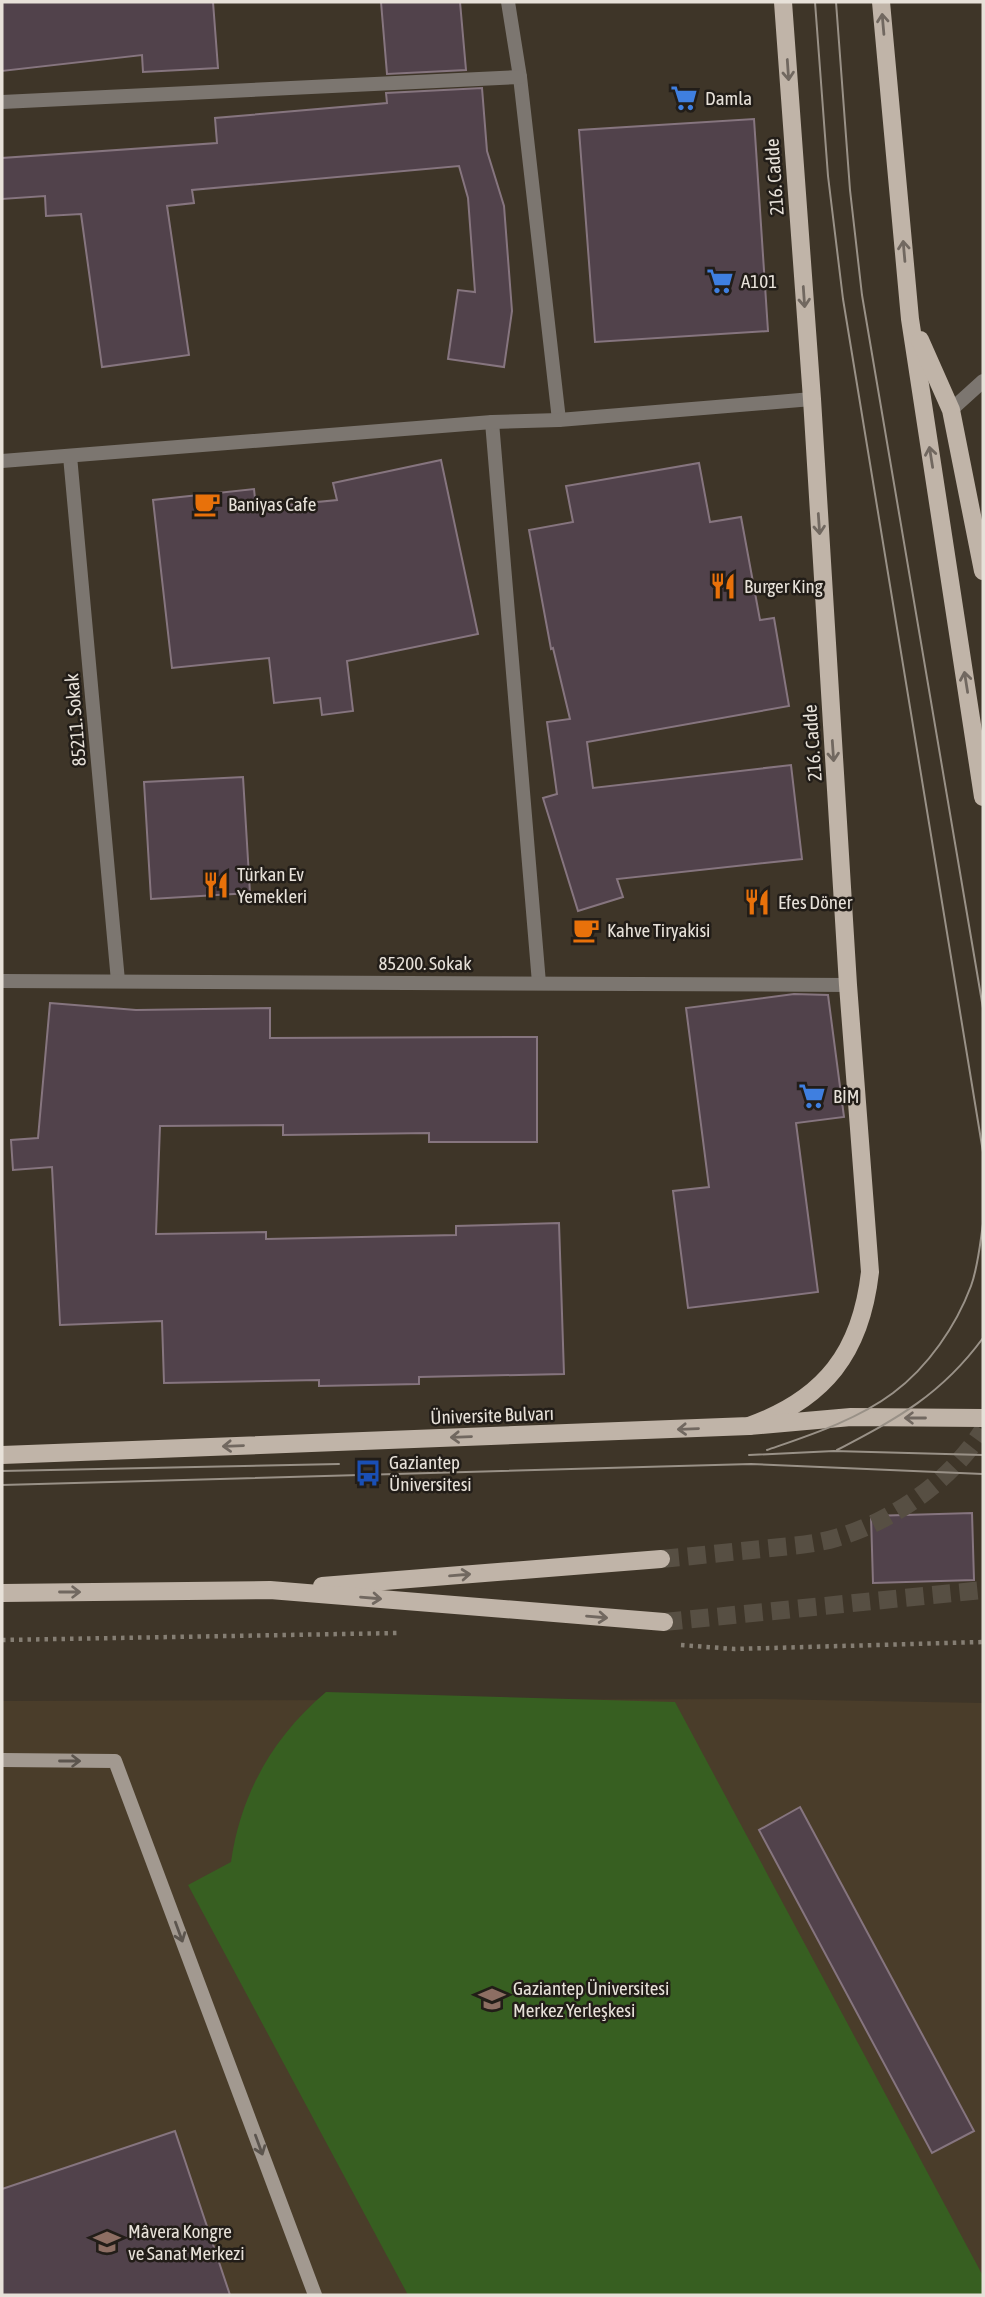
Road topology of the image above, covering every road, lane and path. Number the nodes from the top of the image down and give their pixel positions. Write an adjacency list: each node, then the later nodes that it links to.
1 (508, 2): 4 (street)
2 (783, 2): 8 (main road, 216. Cadde, one-way to 8)
3 (881, 2): 6 (main road, one-way to 3)
4 (520, 77): 5 (street); 10 (street)
5 (2, 102)
6 (910, 319): 9 (main road); 15 (main road, one-way to 6)
7 (983, 381): 9 (street)
8 (812, 399): 10 (street); 19 (main road, 216. Cadde, one-way to 19)
9 (951, 410): 14 (main road)
10 (559, 420): 11 (street)
11 (492, 422): 12 (street); 18 (street)
12 (70, 456): 13 (street); 17 (street, 85211. Sokak)
13 (2, 461)
14 (983, 571)
15 (983, 797)
16 (2, 981): 17 (street, 85200. Sokak)
17 (118, 981): 18 (street, 85200. Sokak)
18 (539, 983): 19 (street, 85200. Sokak)
19 (848, 985): 21 (main road, 216. Cadde)
20 (983, 1418): 21 (main road, Üniversite Bulvarı, one-way to 21)
21 (749, 1426): 22 (main road, Üniversite Bulvarı, one-way to 22)
22 (2, 1455)
23 (662, 1559): 24 (main road, one-way to 23)
24 (270, 1590): 25 (main road, one-way to 24); 26 (main road, one-way to 26)
25 (2, 1592)
26 (664, 1622)
27 (2, 1760): 28 (street, one-way to 28)
28 (315, 2295)

